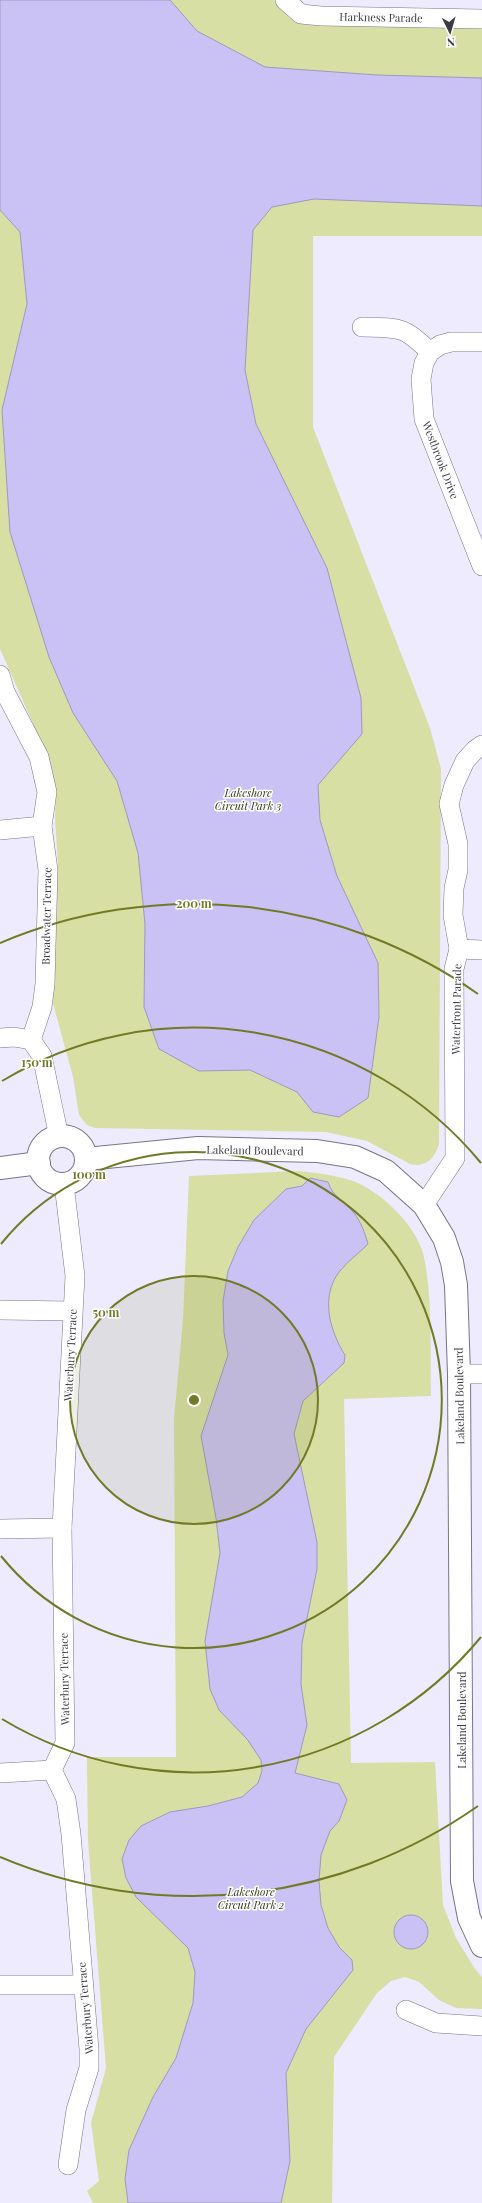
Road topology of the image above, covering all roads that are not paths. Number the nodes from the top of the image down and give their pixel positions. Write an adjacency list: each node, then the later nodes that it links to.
1 (285, 0): 2 (street, Harkness Parade)
2 (482, 19)
3 (362, 327): 5 (street)
4 (482, 342): 5 (street)
5 (430, 352): 6 (street, Westbrook Drive)
6 (478, 546): 7 (street, Westbrook Drive)
7 (482, 566)
8 (0, 675): 10 (street, Broadwater Terrace)
9 (482, 745): 12 (street, Waterfront Parade)
10 (42, 826): 11 (street); 15 (street, Broadwater Terrace)
11 (0, 830)
12 (459, 949): 13 (street); 21 (street, Waterfront Parade)
13 (482, 950)
14 (0, 1038): 15 (street)
15 (31, 1040): 16 (street)
16 (59, 1137): 17 (street); 18 (street)
17 (86, 1159): 20 (street); 21 (street, Lakeland Boulevard)
18 (38, 1163): 19 (street); 20 (street)
19 (0, 1168)
20 (64, 1184): 23 (street, Waterbury Terrace)
21 (424, 1205): 24 (street, Lakeland Boulevard)
22 (0, 1310): 23 (street)
23 (72, 1311): 27 (street, Waterbury Terrace)
24 (459, 1374): 25 (street); 30 (street, Lakeland Boulevard)
25 (482, 1374)
26 (0, 1528): 27 (street)
27 (62, 1528): 28 (street, Waterbury Terrace)
28 (52, 1770): 29 (street); 32 (street, Waterbury Terrace)
29 (0, 1773)
30 (482, 1946)
31 (0, 1985): 32 (street)
32 (83, 1985): 35 (street, Waterbury Terrace)
33 (406, 2010): 34 (street)
34 (482, 2026)
35 (68, 2166)

